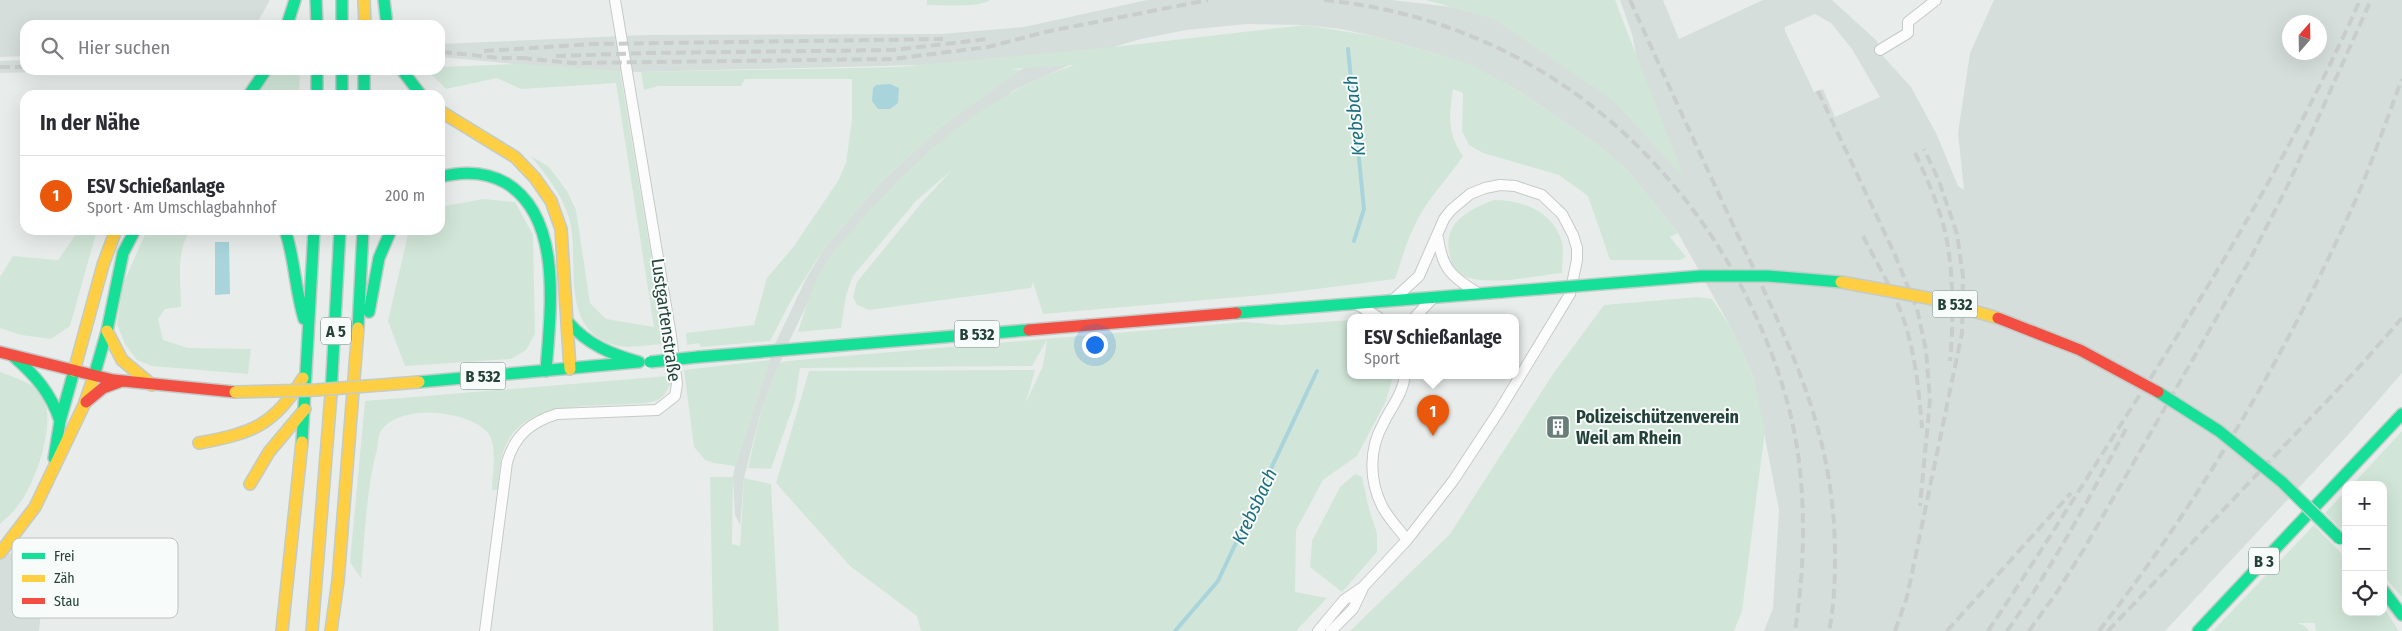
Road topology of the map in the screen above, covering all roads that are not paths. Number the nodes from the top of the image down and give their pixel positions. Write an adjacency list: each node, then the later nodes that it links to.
1 (295, 0): 8 (main road)
2 (316, 0): 9 (main road)
3 (342, 0): 10 (main road)
4 (364, 0): 11 (main road)
5 (384, 0): 12 (main road)
6 (616, 0): 75 (street, Lustgartenstraße)
7 (1936, 0): 13 (street)
8 (289, 20)
9 (316, 20)
10 (342, 20)
11 (365, 20)
12 (386, 20)
13 (1880, 50)
14 (263, 75): 19 (main road)
15 (317, 75): 20 (main road)
16 (342, 75): 21 (main road)
17 (364, 75): 22 (main road)
18 (406, 75): 23 (main road)
19 (252, 90)
20 (317, 90)
21 (342, 90)
22 (364, 90)
23 (417, 90)
24 (445, 115): 40 (main road)
25 (445, 176): 49 (main road)
26 (114, 235): 50 (main road)
27 (132, 235): 41 (main road)
28 (287, 235): 42 (main road)
29 (314, 235): 42 (main road, A 5)
30 (340, 235): 73 (main road, A 5)
31 (363, 235): 45 (main road)
32 (390, 235): 45 (main road)
33 (1438, 235): 34 (street); 36 (street); 52 (street)
34 (1479, 294): 35 (main road, B 532); 67 (main road, B 532, bridge)
35 (1434, 298): 36 (main road, B 532); 39 (street)
36 (1392, 300): 37 (main road, B 532)
37 (1355, 303): 38 (street); 46 (main road, B 532, bridge)
38 (1373, 314)
39 (1418, 314)
40 (568, 322): 46 (main road); 48 (main road)
41 (107, 331): 51 (main road); 56 (main road)
42 (309, 336): 47 (main road, A 5)
43 (0, 352): 44 (main road, B 532)
44 (13, 356): 50 (main road, B 532); 60 (main road)
45 (358, 359): 74 (main road)
46 (644, 362): 48 (main road, B 532)
47 (308, 368): 58 (main road, A 5); 61 (main road)
48 (570, 369): 49 (main road, B 532)
49 (546, 371): 56 (main road, B 532, bridge)
50 (74, 372): 51 (main road, B 532); 60 (main road)
51 (94, 376): 55 (main road, B 532); 57 (main road)
52 (1519, 378)
53 (1405, 379): 66 (street)
54 (1518, 379): 66 (street)
55 (122, 381): 56 (main road, B 532); 57 (main road)
56 (152, 385)
57 (84, 405): 62 (main road)
58 (305, 408): 63 (main road); 72 (main road, A 5)
59 (2402, 414): 78 (main road, B 3)
60 (60, 421): 62 (main road)
61 (199, 442)
62 (53, 467): 65 (main road)
63 (250, 484)
64 (12, 538): 68 (main road)
65 (12, 538)
66 (1407, 540): 69 (street)
67 (2342, 541)
68 (0, 553)
69 (1363, 587): 76 (street); 77 (street)
70 (2387, 595): 71 (main road)
71 (2402, 615)
72 (282, 631)
73 (312, 631)
74 (331, 631)
75 (485, 631)
76 (1318, 631)
77 (1331, 631)
78 (2198, 631)

